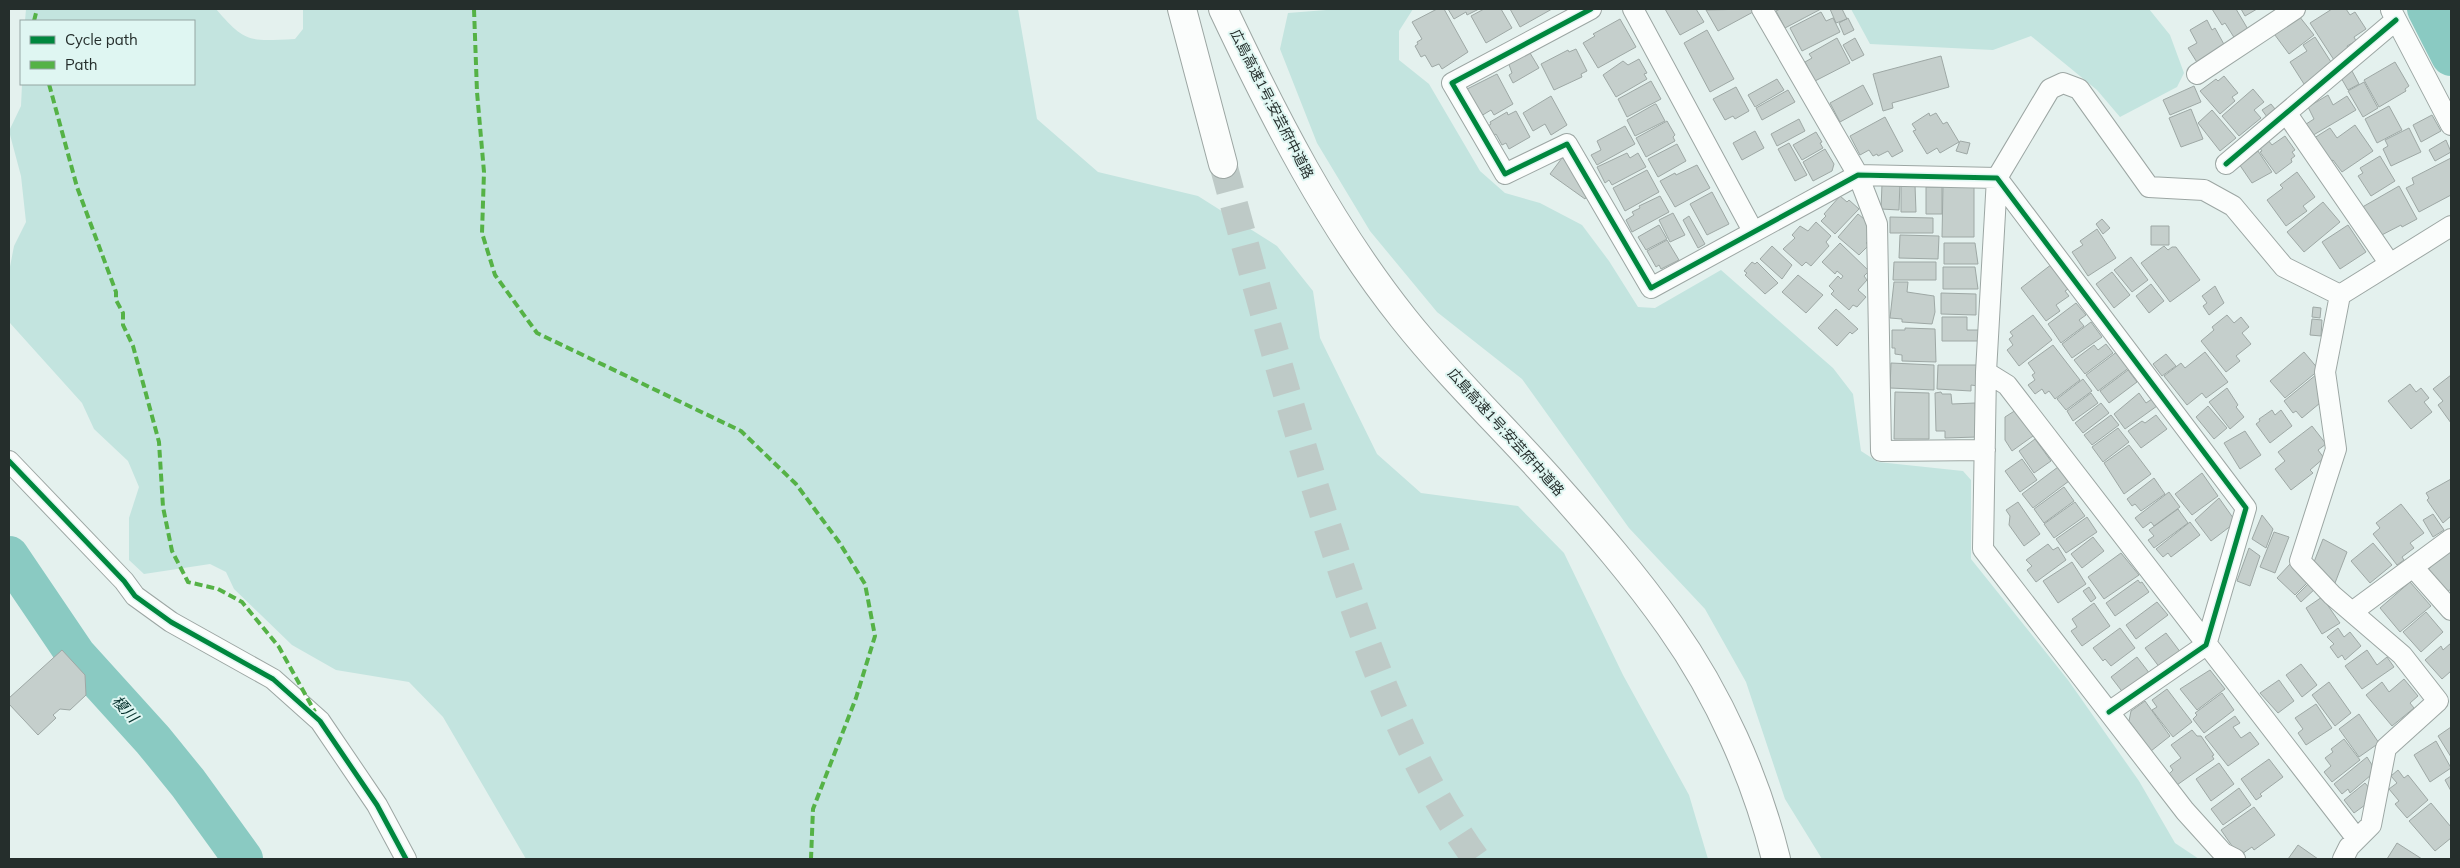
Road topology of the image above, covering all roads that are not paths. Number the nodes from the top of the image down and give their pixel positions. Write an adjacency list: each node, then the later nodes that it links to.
1 (1182, 9): 11 (highway)
2 (1223, 9): 30 (highway, 広島高速1号;安芸府中道路)
3 (1591, 9): 16 (street)
4 (1634, 9): 16 (street)
5 (1762, 9): 13 (street)
6 (2295, 9): 8 (street)
7 (2393, 15): 9 (street); 10 (street)
8 (2196, 74)
9 (2287, 114): 12 (street); 17 (street)
10 (2451, 125)
11 (1223, 164)
12 (2226, 164)
13 (1858, 175): 14 (street); 16 (street); 20 (street)
14 (1997, 178): 18 (street); 19 (street); 26 (street)
15 (2451, 226): 17 (street)
16 (1753, 231)
17 (2390, 264): 18 (street)
18 (2340, 295): 25 (street)
19 (1986, 372): 20 (street); 26 (street)
20 (1985, 450): 27 (street)
21 (10, 464): 29 (street)
22 (2451, 539): 23 (street)
23 (2413, 567): 24 (street); 25 (street)
24 (2451, 610)
25 (2352, 612): 28 (street)
26 (2206, 644): 27 (street); 28 (street)
27 (2109, 712): 31 (street)
28 (2357, 839): 32 (street)
29 (406, 859)
30 (1776, 859)
31 (2235, 859)
32 (2343, 859)

